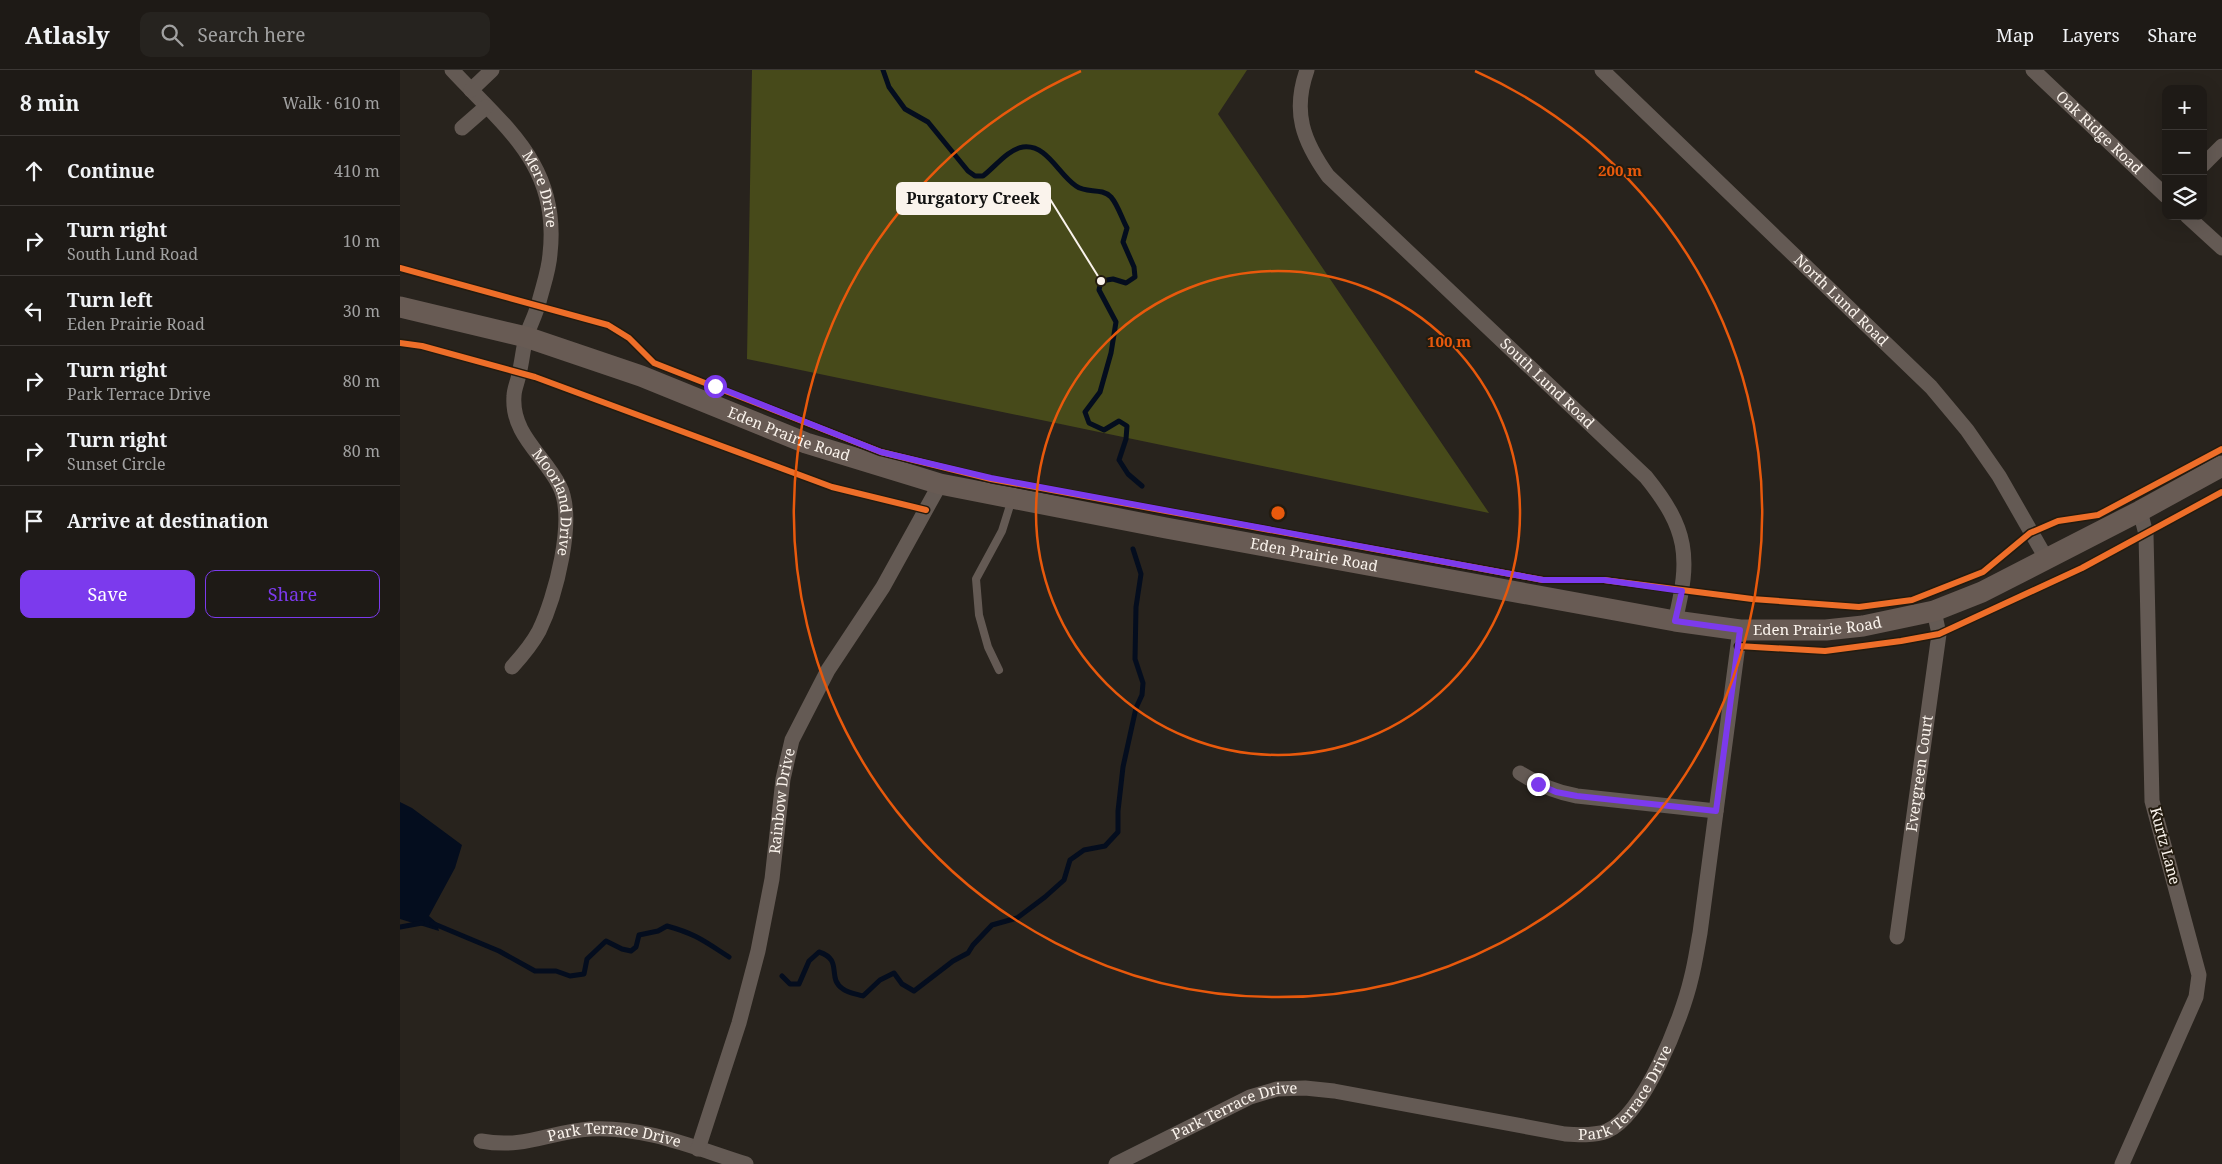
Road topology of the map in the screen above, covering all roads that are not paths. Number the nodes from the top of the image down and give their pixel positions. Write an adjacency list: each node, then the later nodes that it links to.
1 (452, 70): 6 (street, Mere Drive)
2 (492, 70): 6 (street)
3 (1307, 70): 22 (street, South Lund Road)
4 (1602, 70): 20 (street, North Lund Road)
5 (2033, 70): 11 (street, Oak Ridge Road)
6 (471, 90): 7 (street, Mere Drive)
7 (486, 107): 8 (street); 15 (street, Mere Drive)
8 (462, 128)
9 (2222, 146): 10 (street)
10 (2207, 161)
11 (2162, 192)
12 (2192, 220): 13 (street)
13 (2222, 248)
14 (400, 307): 15 (main road, Eden Prairie Road)
15 (526, 337): 17 (main road, Eden Prairie Road); 24 (street, Moorland Drive)
16 (2222, 466): 19 (main road, Eden Prairie Road)
17 (940, 484): 18 (main road, Eden Prairie Road); 30 (street, Rainbow Drive)
18 (1012, 499): 22 (main road, Eden Prairie Road); 25 (lane)
19 (2140, 511): 20 (main road, Eden Prairie Road); 33 (street, Kurtz Lane)
20 (2046, 558): 21 (main road, Eden Prairie Road)
21 (1934, 611): 23 (main road, Eden Prairie Road); 28 (street, Evergreen Court)
22 (1675, 621): 23 (main road, Eden Prairie Road)
23 (1740, 630): 27 (street, Park Terrace Drive)
24 (512, 667)
25 (999, 670)
26 (1520, 773): 27 (street)
27 (1716, 811): 32 (street, Park Terrace Drive)
28 (1897, 937)
29 (481, 1141): 30 (street, Park Terrace Drive)
30 (698, 1149): 31 (street, Park Terrace Drive)
31 (746, 1164)
32 (1116, 1164)
33 (2122, 1164)

